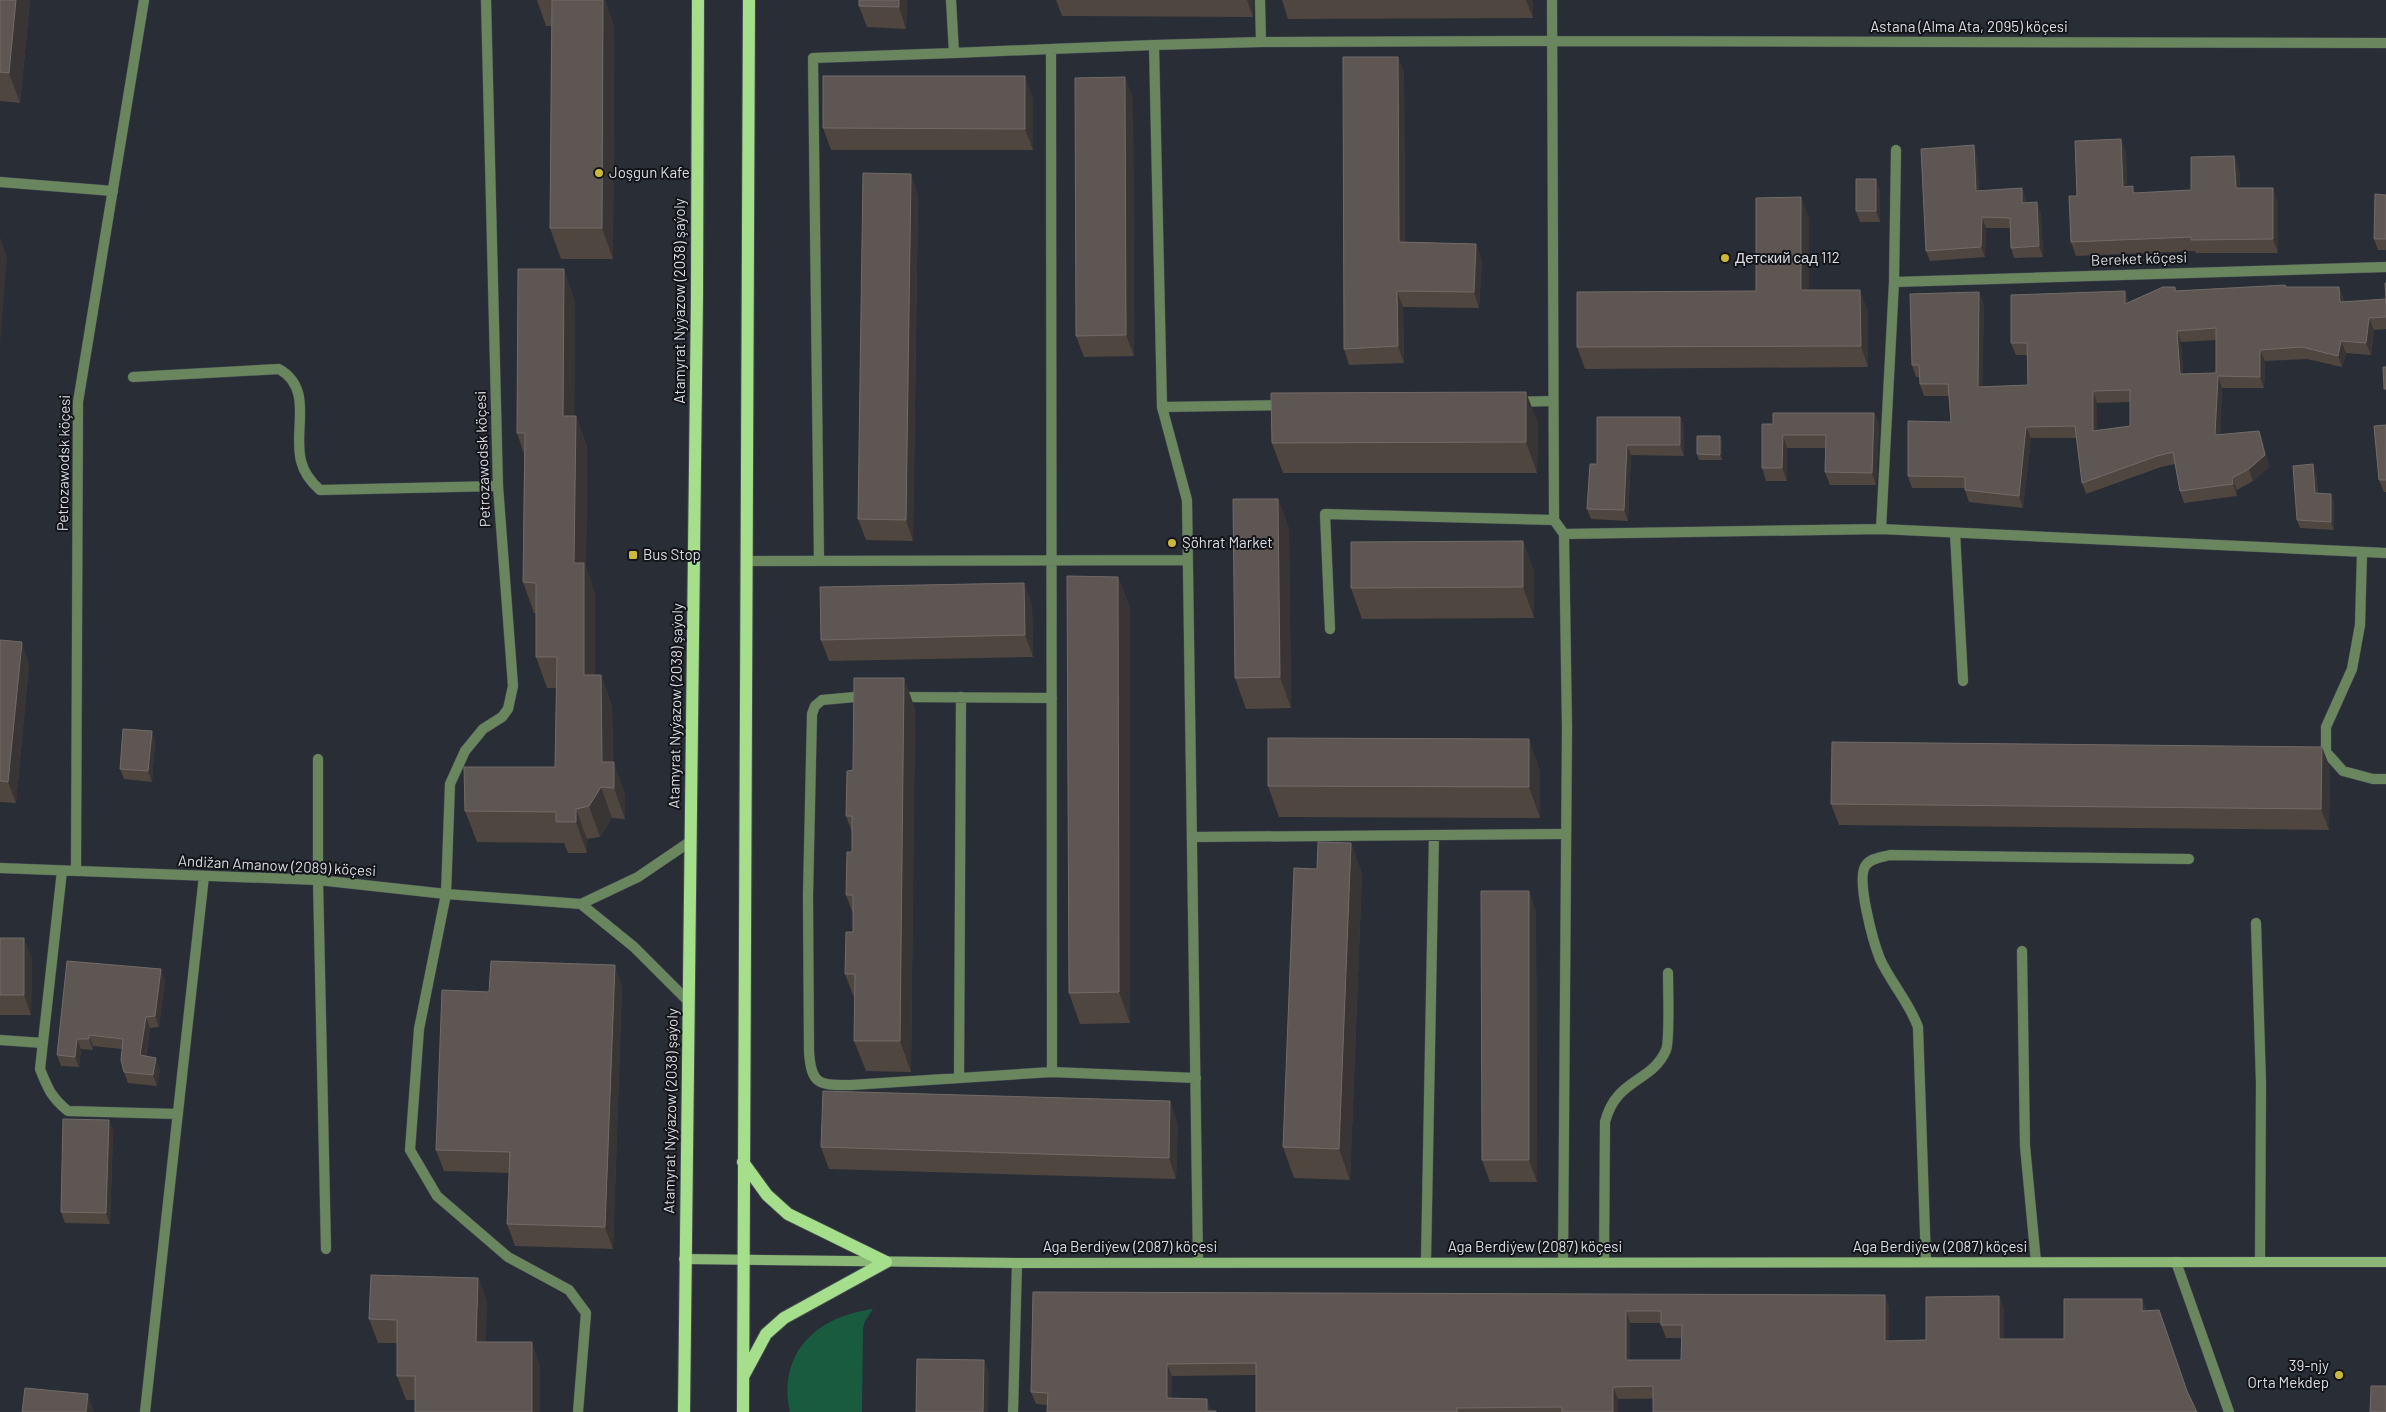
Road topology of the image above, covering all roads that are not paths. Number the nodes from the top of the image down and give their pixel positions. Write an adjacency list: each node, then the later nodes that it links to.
1 (144, 0): 16 (street, Petrozawodsk köçesi)
2 (486, 0): 24 (street, Petrozawodsk köçesi)
3 (698, 0): 46 (main road, Atamyrat Nyýazow (2038) şaýoly)
4 (749, 0): 33 (main road)
5 (951, 0): 13 (street)
6 (1260, 0): 9 (street)
7 (1552, 0): 8 (street)
8 (1551, 41): 9 (street, Astana (Alma Ata, 2095) köçesi); 10 (street, Astana (Alma Ata, 2095) köçesi); 20 (street)
9 (1261, 42): 11 (street, Astana (Alma Ata, 2095) köçesi)
10 (2386, 43)
11 (1154, 45): 12 (street, Astana (Alma Ata, 2095) köçesi); 23 (street)
12 (1051, 50): 13 (street, Astana (Alma Ata, 2095) köçesi); 31 (street)
13 (954, 53): 34 (street, Astana (Alma Ata, 2095) köçesi)
14 (1896, 150): 18 (street)
15 (0, 182): 16 (street)
16 (113, 191): 50 (street, Petrozawodsk köçesi)
17 (2386, 266): 18 (street, Bereket köçesi)
18 (1894, 282): 26 (street)
19 (133, 377): 24 (street)
20 (1554, 401): 21 (street); 25 (street)
21 (1504, 402)
22 (1299, 405): 23 (street)
23 (1162, 407): 32 (street)
24 (498, 486): 53 (street, Petrozawodsk köçesi)
25 (1554, 520): 28 (street); 35 (street)
26 (1881, 530): 27 (street); 28 (street)
27 (1955, 533): 29 (street); 36 (street)
28 (1564, 534): 43 (street)
29 (2362, 552): 30 (street); 42 (street)
30 (2386, 553)
31 (1052, 560): 32 (street); 34 (street); 40 (street)
32 (1188, 560): 45 (street)
33 (746, 561): 34 (street); 65 (main road)
34 (820, 561)
35 (1330, 629)
36 (1963, 681)
37 (872, 696): 62 (street)
38 (892, 696): 39 (street)
39 (961, 697): 40 (street); 62 (street)
40 (1052, 698): 61 (street)
41 (318, 759): 52 (street)
42 (2386, 779)
43 (1565, 834): 44 (street); 72 (street)
44 (1434, 835): 45 (street); 70 (street)
45 (1193, 837): 63 (street)
46 (691, 841): 54 (street, Andižan Amanow (2089) köçesi); 58 (main road, Atamyrat Nyýazow (2038) şaýoly)
47 (2189, 859): 74 (street)
48 (0, 868): 49 (street, Andižan Amanow (2089) köçesi)
49 (62, 870): 50 (street, Andižan Amanow (2089) köçesi); 60 (street)
50 (76, 871): 51 (street, Andižan Amanow (2089) köçesi)
51 (204, 876): 52 (street, Andižan Amanow (2089) köçesi); 64 (street)
52 (318, 880): 53 (street, Andižan Amanow (2089) köçesi); 66 (street)
53 (446, 894): 54 (street, Andižan Amanow (2089) köçesi); 82 (street, Petrozawodsk köçesi)
54 (581, 904): 58 (street)
55 (2256, 923): 77 (street)
56 (2022, 951): 75 (street)
57 (1668, 973): 73 (street)
58 (689, 1002): 67 (main road, Atamyrat Nyýazow (2038) şaýoly)
59 (0, 1040): 60 (street)
60 (43, 1043): 64 (street)
61 (1052, 1072): 62 (street); 63 (street)
62 (959, 1078)
63 (1196, 1078): 69 (street)
64 (178, 1114): 81 (street)
65 (743, 1162): 68 (main road); 71 (main road)
66 (326, 1248)
67 (684, 1259): 68 (street, Aga Berdiýew (2087) köçesi); 83 (main road, Atamyrat Nyýazow (2038) şaýoly)
68 (743, 1260): 71 (street, Aga Berdiýew (2087) köçesi); 80 (main road)
69 (1198, 1261): 70 (street, Aga Berdiýew (2087) köçesi); 79 (street, Aga Berdiýew (2087) köçesi)
70 (1426, 1261): 72 (street, Aga Berdiýew (2087) köçesi)
71 (886, 1262): 79 (street, Aga Berdiýew (2087) köçesi); 80 (main road)
72 (1563, 1262): 73 (street, Aga Berdiýew (2087) köçesi)
73 (1604, 1262): 74 (street, Aga Berdiýew (2087) köçesi)
74 (1926, 1262): 75 (street, Aga Berdiýew (2087) köçesi)
75 (2036, 1262): 76 (street, Aga Berdiýew (2087) köçesi)
76 (2176, 1262): 77 (street, Aga Berdiýew (2087) köçesi); 86 (street)
77 (2260, 1262): 78 (street, Aga Berdiýew (2087) köçesi)
78 (2386, 1262)
79 (1018, 1263): 85 (street)
80 (743, 1377): 84 (main road)
81 (145, 1412)
82 (578, 1412)
83 (684, 1412)
84 (743, 1412)
85 (1013, 1412)
86 (2229, 1412)

